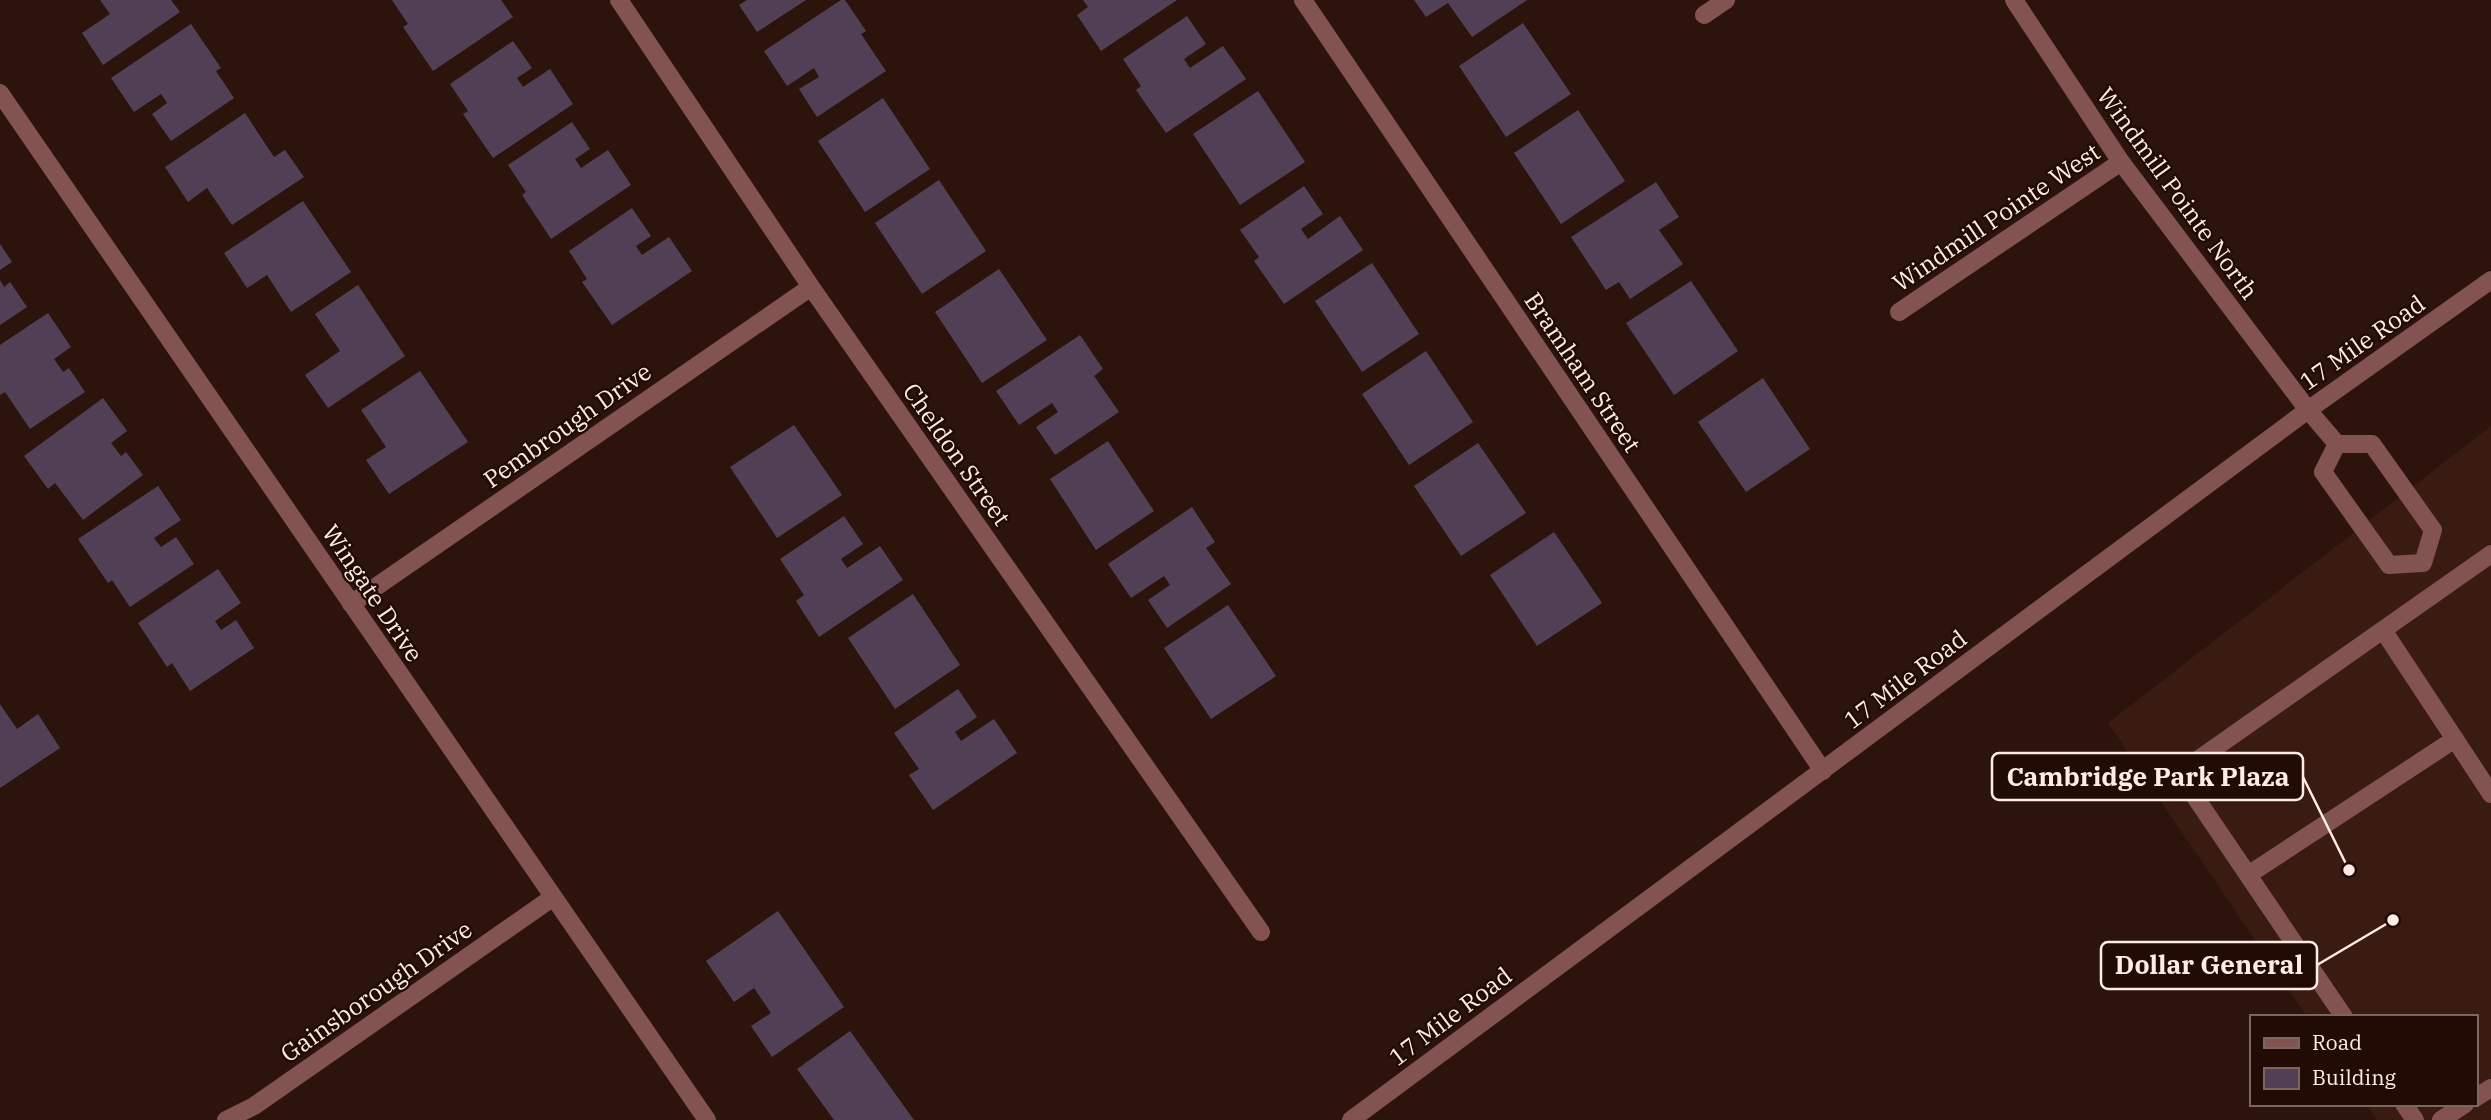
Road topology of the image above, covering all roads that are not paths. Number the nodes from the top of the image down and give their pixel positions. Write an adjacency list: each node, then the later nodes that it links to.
1 (619, 0): 9 (street, Cheldon Street)
2 (1303, 0): 19 (street, Bramham Street)
3 (1726, 0): 5 (street)
4 (2014, 0): 7 (street, Windmill Pointe North)
5 (1704, 15)
6 (0, 93): 16 (street, Wingate Drive)
7 (2121, 162): 10 (street, Windmill Pointe West); 11 (street, Windmill Pointe North)
8 (2491, 281): 11 (street, 17 Mile Road)
9 (811, 287): 16 (street, Pembrough Drive); 23 (street, Cheldon Street)
10 (1899, 312)
11 (2308, 410): 12 (street, Windmill Pointe North); 19 (street, 17 Mile Road)
12 (2337, 444): 14 (street); 14 (street)
13 (2491, 554): 15 (street)
14 (2423, 563): 15 (street)
15 (2443, 588): 17 (street)
16 (351, 604): 22 (street, Wingate Drive)
17 (2383, 630): 18 (street); 21 (street)
18 (2455, 739): 20 (street); 21 (street)
19 (1823, 771): 28 (street, 17 Mile Road)
20 (2491, 794)
21 (2248, 875): 24 (street)
22 (552, 898): 26 (street, Gainsborough Drive); 27 (street, Wingate Drive)
23 (1261, 932)
24 (2343, 1015)
25 (2462, 1106): 29 (street)
26 (226, 1120)
27 (706, 1120)
28 (1351, 1120)
29 (2441, 1120)

